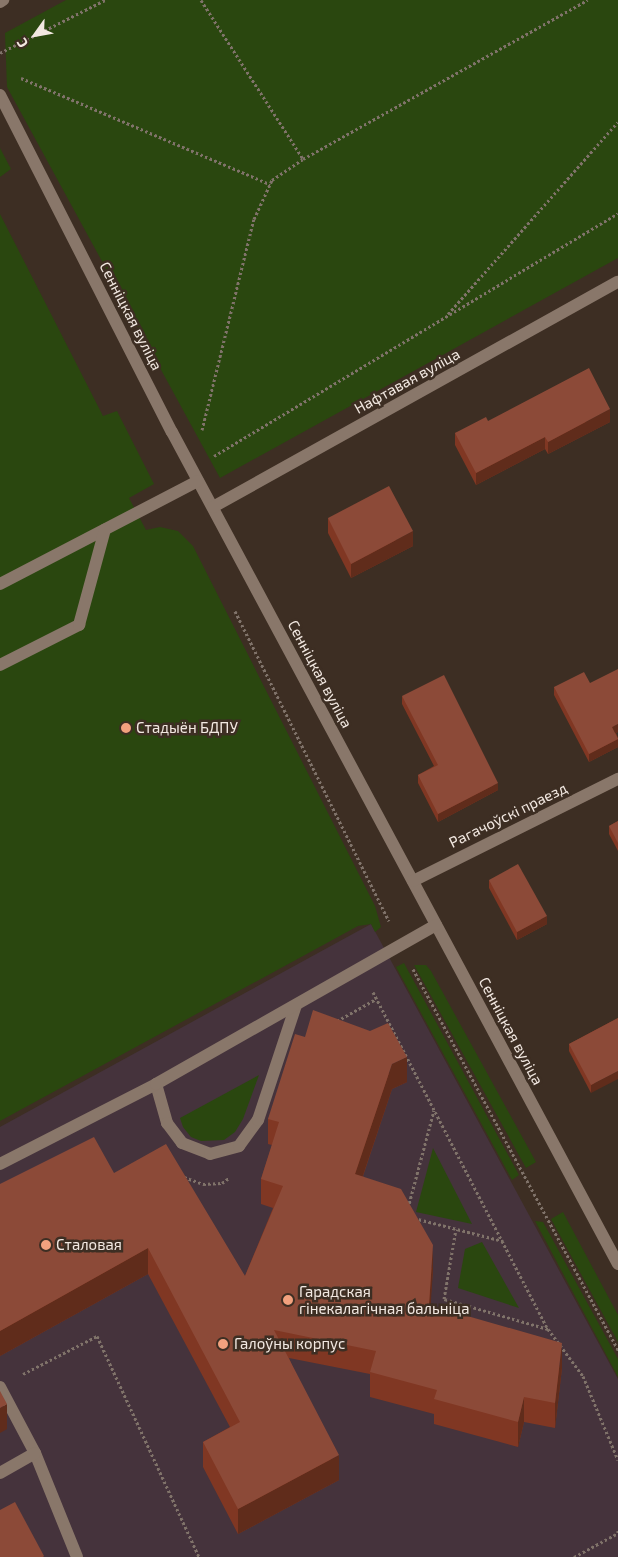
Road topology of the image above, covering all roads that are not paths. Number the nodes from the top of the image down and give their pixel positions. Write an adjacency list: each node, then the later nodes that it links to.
1 (0, 95): 3 (street, Сенніцкая вуліца)
2 (618, 282): 4 (street, Нафтавая вуліца)
3 (195, 475): 4 (street, Сенніцкая вуліца); 5 (street)
4 (213, 508): 9 (street, Сенніцкая вуліца)
5 (105, 529): 6 (street); 7 (street)
6 (0, 584)
7 (0, 665)
8 (618, 779): 9 (street, Рагачоўскі праезд)
9 (412, 881): 10 (street, Сенніцкая вуліца)
10 (436, 925): 11 (street); 14 (street, Сенніцкая вуліца)
11 (296, 1005): 12 (street); 12 (street)
12 (156, 1084): 13 (street)
13 (0, 1164)
14 (618, 1264)
15 (0, 1387): 16 (street)
16 (35, 1453): 17 (street); 18 (street)
17 (0, 1472)
18 (77, 1557)

